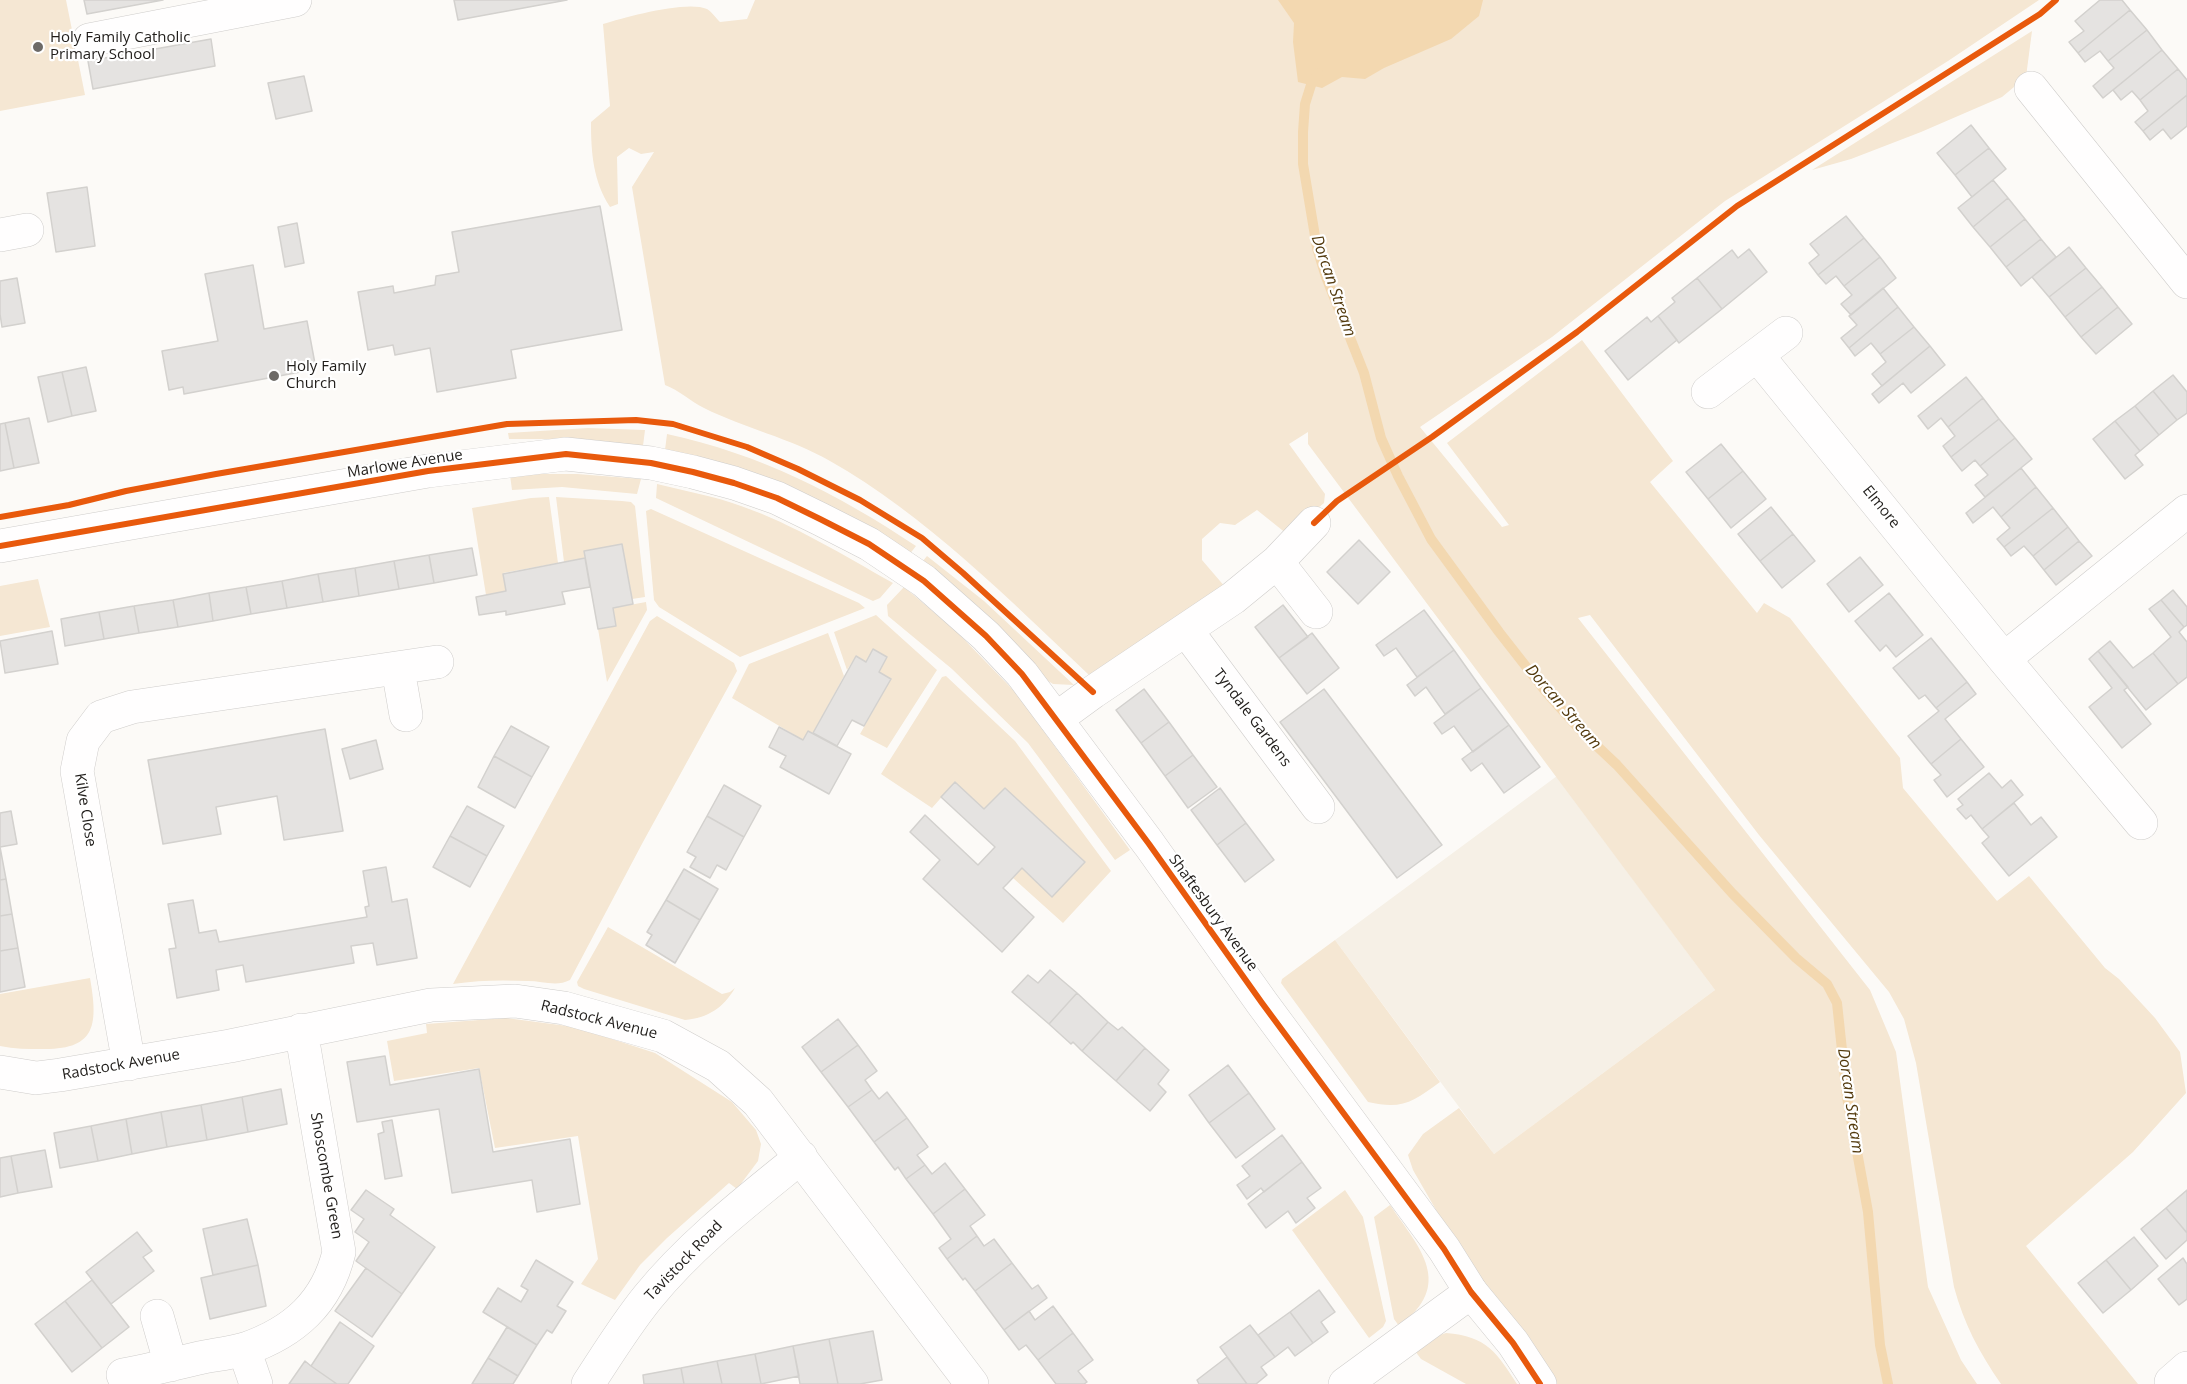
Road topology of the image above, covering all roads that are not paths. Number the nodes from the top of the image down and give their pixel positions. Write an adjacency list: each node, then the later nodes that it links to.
1 (295, 0): 2 (street)
2 (89, 40)
3 (2031, 88): 4 (street)
4 (2187, 282)
5 (1786, 333): 6 (street)
6 (1757, 355): 7 (street); 15 (street, Elmore)
7 (1708, 392)
8 (2187, 511): 15 (street)
9 (810, 514): 11 (street, Marlowe Avenue); 19 (street, Shaftesbury Avenue)
10 (1314, 523): 12 (street)
11 (0, 546)
12 (1277, 562): 13 (street); 14 (street)
13 (1316, 612)
14 (1186, 630): 19 (street); 20 (street, Tyndale Gardens)
15 (2004, 659): 21 (street, Elmore)
16 (437, 662): 17 (street, Kilve Close)
17 (398, 669): 18 (street); 23 (street, Kilve Close)
18 (406, 715)
19 (1056, 719): 26 (street, Shaftesbury Avenue)
20 (1318, 807)
21 (2141, 823)
22 (301, 1030): 23 (street, Radstock Avenue); 25 (street, Radstock Avenue); 28 (street, Shoscombe Green)
23 (129, 1064): 24 (street, Radstock Avenue)
24 (0, 1072)
25 (801, 1157): 32 (street, Tavistock Road); 33 (street, Radstock Avenue)
26 (1470, 1292): 34 (street); 35 (street, Shaftesbury Avenue)
27 (157, 1316): 29 (street)
28 (244, 1349): 29 (street, Shoscombe Green); 31 (street)
29 (171, 1365): 30 (street, Shoscombe Green)
30 (123, 1375)
31 (256, 1384)
32 (588, 1384)
33 (972, 1384)
34 (1345, 1384)
35 (1540, 1384)

